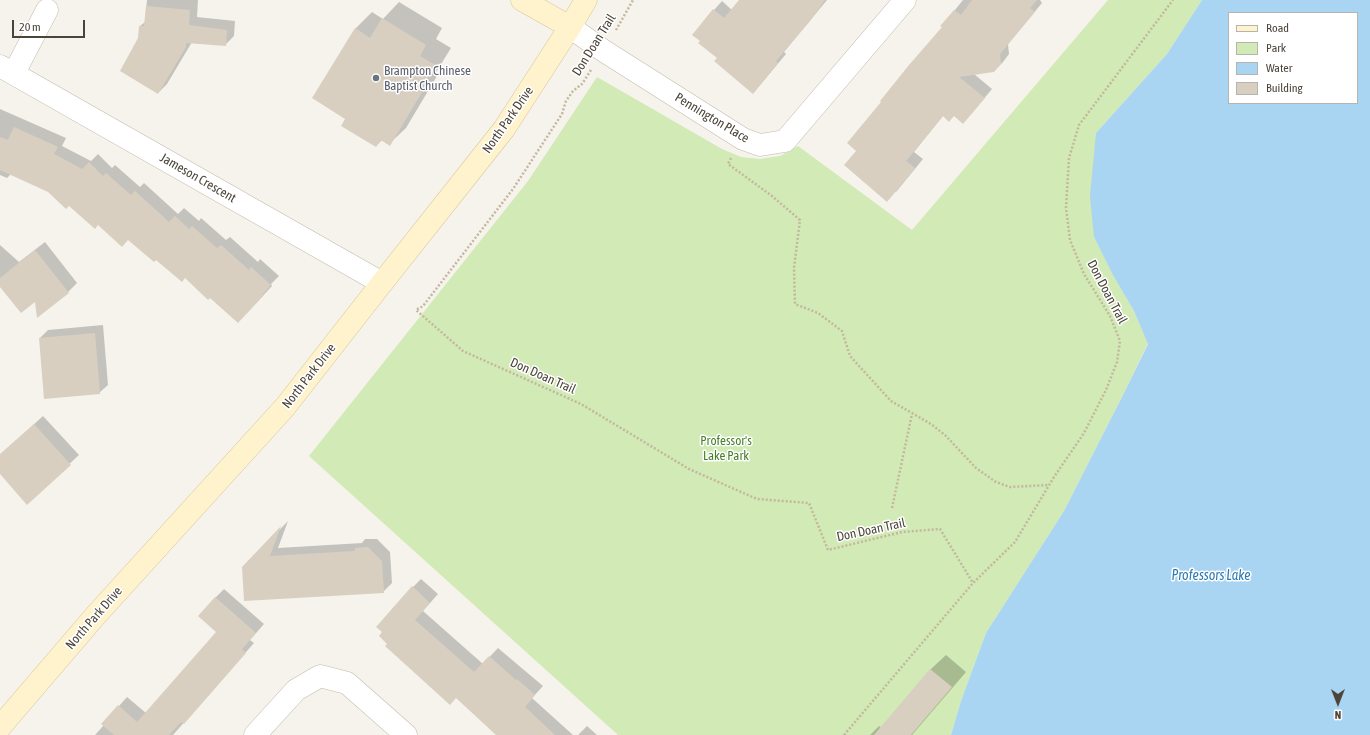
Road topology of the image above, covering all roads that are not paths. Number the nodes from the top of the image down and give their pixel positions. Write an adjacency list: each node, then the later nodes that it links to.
1 (522, 0): 5 (main road)
2 (586, 0): 5 (main road, North Park Drive)
3 (905, 0): 5 (street, Pennington Place)
4 (47, 10): 6 (street, Jameson Crescent)
5 (570, 27): 7 (main road, North Park Drive)
6 (7, 70): 7 (street, Jameson Crescent)
7 (382, 283): 8 (main road, North Park Drive)
8 (0, 726)
9 (255, 735): 10 (street)
10 (406, 735)

